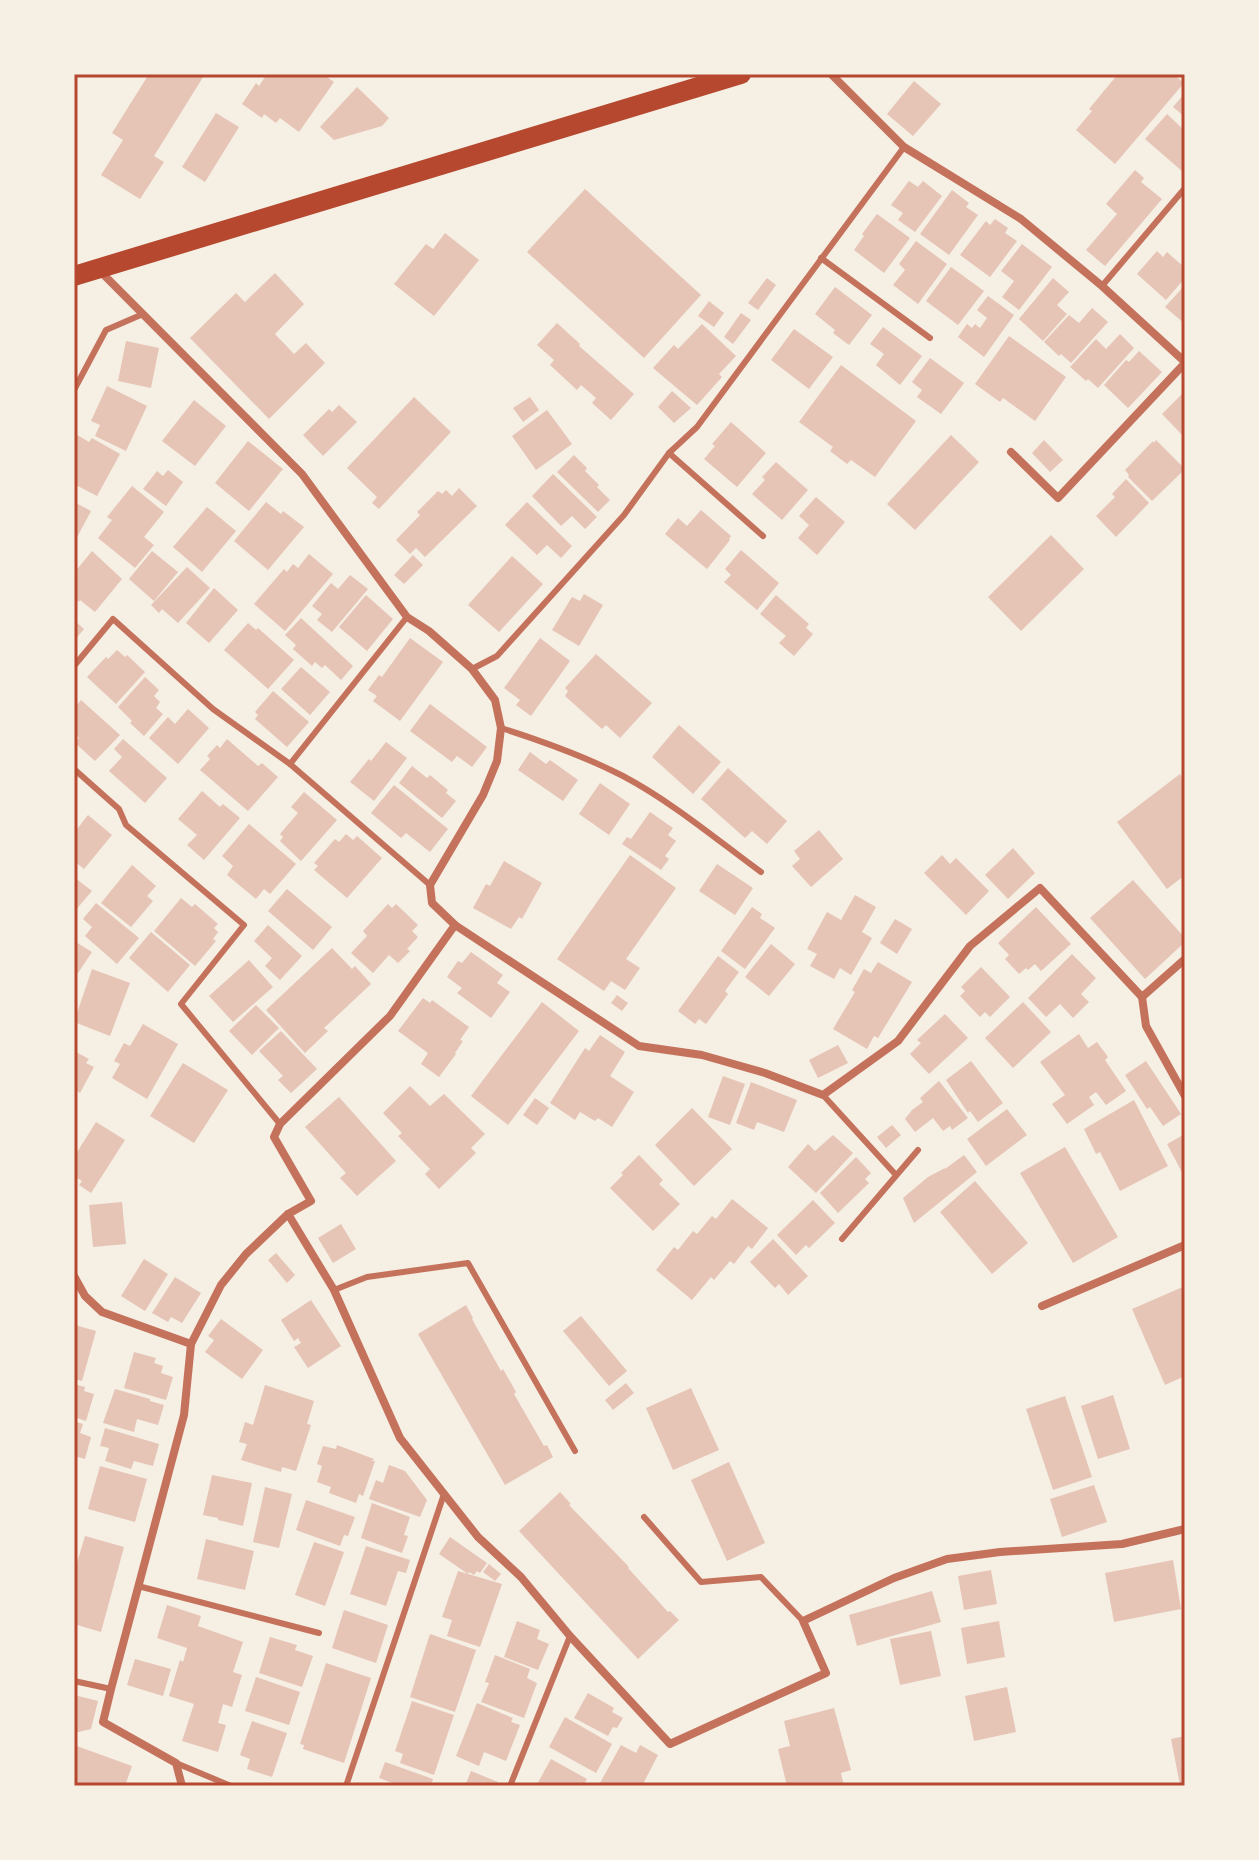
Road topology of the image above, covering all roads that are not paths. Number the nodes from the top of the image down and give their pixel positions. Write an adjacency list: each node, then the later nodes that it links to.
1 (741, 74): 6 (main road)
2 (831, 74): 3 (street)
3 (904, 147): 5 (lane); 8 (street)
4 (1185, 188): 8 (lane)
5 (821, 258): 10 (lane); 14 (lane)
6 (98, 269): 7 (main road); 9 (street)
7 (74, 276)
8 (1102, 286): 11 (street)
9 (143, 314): 12 (lane); 16 (street)
10 (930, 338)
11 (1185, 363): 13 (street)
12 (74, 390)
13 (1011, 452)
14 (669, 453): 15 (lane); 18 (lane)
15 (763, 536)
16 (407, 617): 18 (street); 20 (lane)
17 (74, 666): 20 (lane)
18 (472, 669): 19 (street)
19 (501, 728): 22 (lane); 23 (street)
20 (290, 764): 23 (lane)
21 (74, 769): 29 (lane)
22 (761, 872)
23 (430, 885): 24 (street)
24 (455, 925): 27 (street); 29 (street)
25 (1185, 959): 26 (street)
26 (1142, 997): 27 (street); 28 (street)
27 (823, 1095): 31 (lane)
28 (1185, 1096)
29 (280, 1124): 32 (street)
30 (918, 1150): 31 (lane)
31 (896, 1175): 33 (lane)
32 (288, 1214): 36 (street); 38 (street)
33 (842, 1239)
34 (1185, 1245): 37 (street)
35 (74, 1276): 38 (street)
36 (334, 1290): 39 (lane); 40 (street)
37 (1042, 1306)
38 (191, 1344): 43 (street)
39 (575, 1451)
40 (444, 1494): 46 (street); 52 (lane)
41 (644, 1517): 44 (lane)
42 (1185, 1529): 44 (street)
43 (138, 1586): 45 (lane); 48 (street)
44 (803, 1621): 46 (street)
45 (319, 1633)
46 (570, 1636): 53 (lane)
47 (74, 1681): 48 (lane)
48 (111, 1689): 49 (street)
49 (176, 1763): 50 (street); 51 (lane)
50 (182, 1786)
51 (231, 1786)
52 (346, 1786)
53 (510, 1786)

